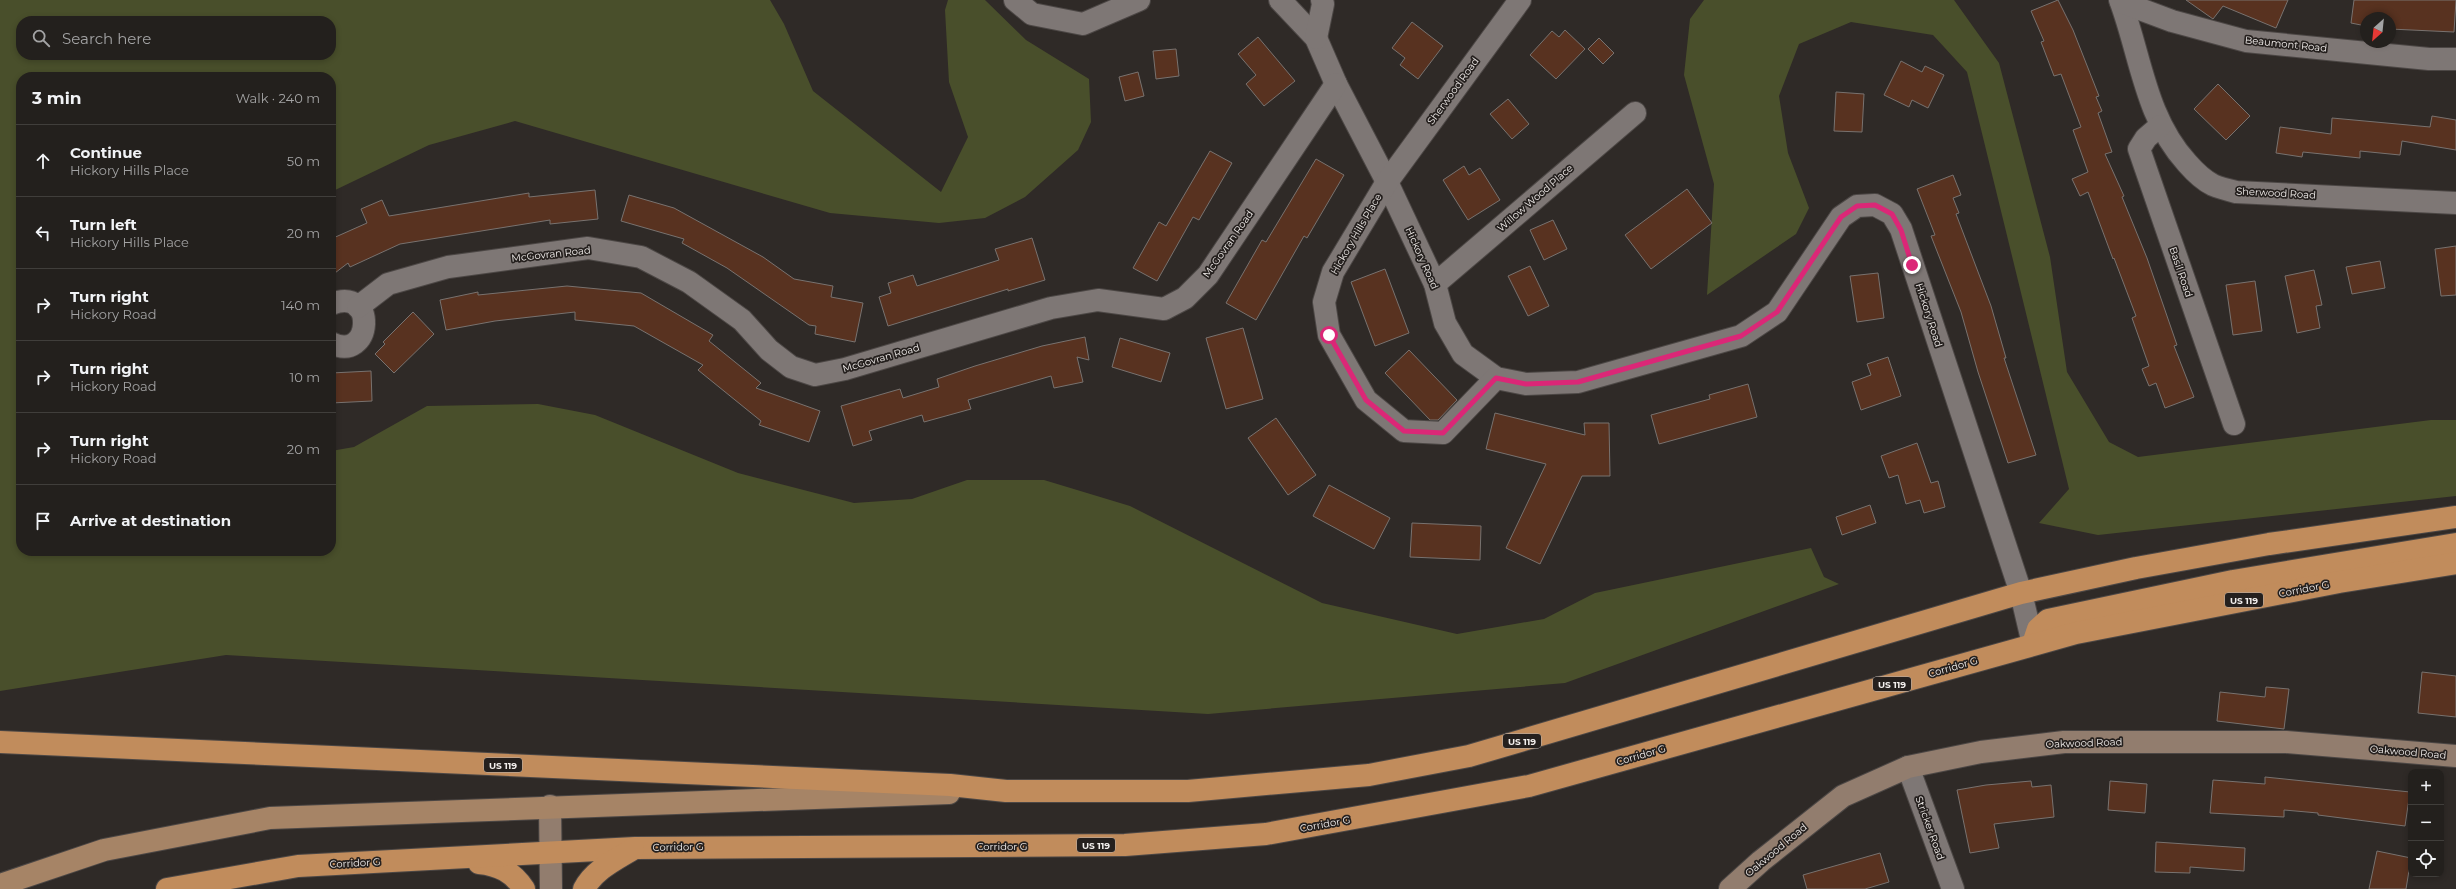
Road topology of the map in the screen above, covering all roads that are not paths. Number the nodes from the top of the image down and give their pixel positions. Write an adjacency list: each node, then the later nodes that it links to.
1 (1015, 0): 2 (street)
2 (1139, 0)
3 (1280, 0): 7 (street, Hickory Road)
4 (1322, 0): 7 (street)
5 (1520, 0): 12 (street, Sherwood Road)
6 (2120, 1): 8 (street, Beaumont Road); 11 (street, Sherwood Road)
7 (1316, 38): 9 (street, Hickory Road)
8 (2456, 60)
9 (1336, 84): 12 (street, Hickory Road); 16 (street, McGovran Road)
10 (1635, 113): 14 (street, Willow Wood Place)
11 (2160, 126): 13 (street, Sherwood Road); 19 (street, Basil Road)
12 (1386, 182): 14 (street, Hickory Road); 18 (street, Hickory Hills Place)
13 (2456, 204)
14 (1435, 284): 18 (street, Hickory Road)
15 (336, 303): 16 (street)
16 (358, 306): 17 (street)
17 (336, 344)
18 (1496, 378): 23 (street, Hickory Road)
19 (2234, 424)
20 (2456, 517): 23 (highway, US 119)
21 (2456, 544): 24 (highway)
22 (2456, 563): 24 (highway, Corridor G / US 119)
23 (2021, 593): 24 (street, Hickory Road); 28 (highway, US 119)
24 (2033, 644): 30 (highway, Corridor G / US 119)
25 (0, 742): 28 (highway, US 119)
26 (2456, 756): 27 (street, Oakwood Road)
27 (1908, 767): 38 (street, Oakwood Road); 39 (street, Stricker Road)
28 (1006, 791): 29 (main road)
29 (550, 806): 31 (street); 33 (main road)
30 (635, 848): 31 (highway, Corridor G / US 119); 37 (highway)
31 (550, 852): 32 (highway, Corridor G / US 119); 36 (street)
32 (428, 860): 34 (highway, Corridor G / US 119); 35 (highway)
33 (0, 885)
34 (167, 889)
35 (524, 889)
36 (551, 889)
37 (584, 889)
38 (1730, 889)
39 (1953, 889)

